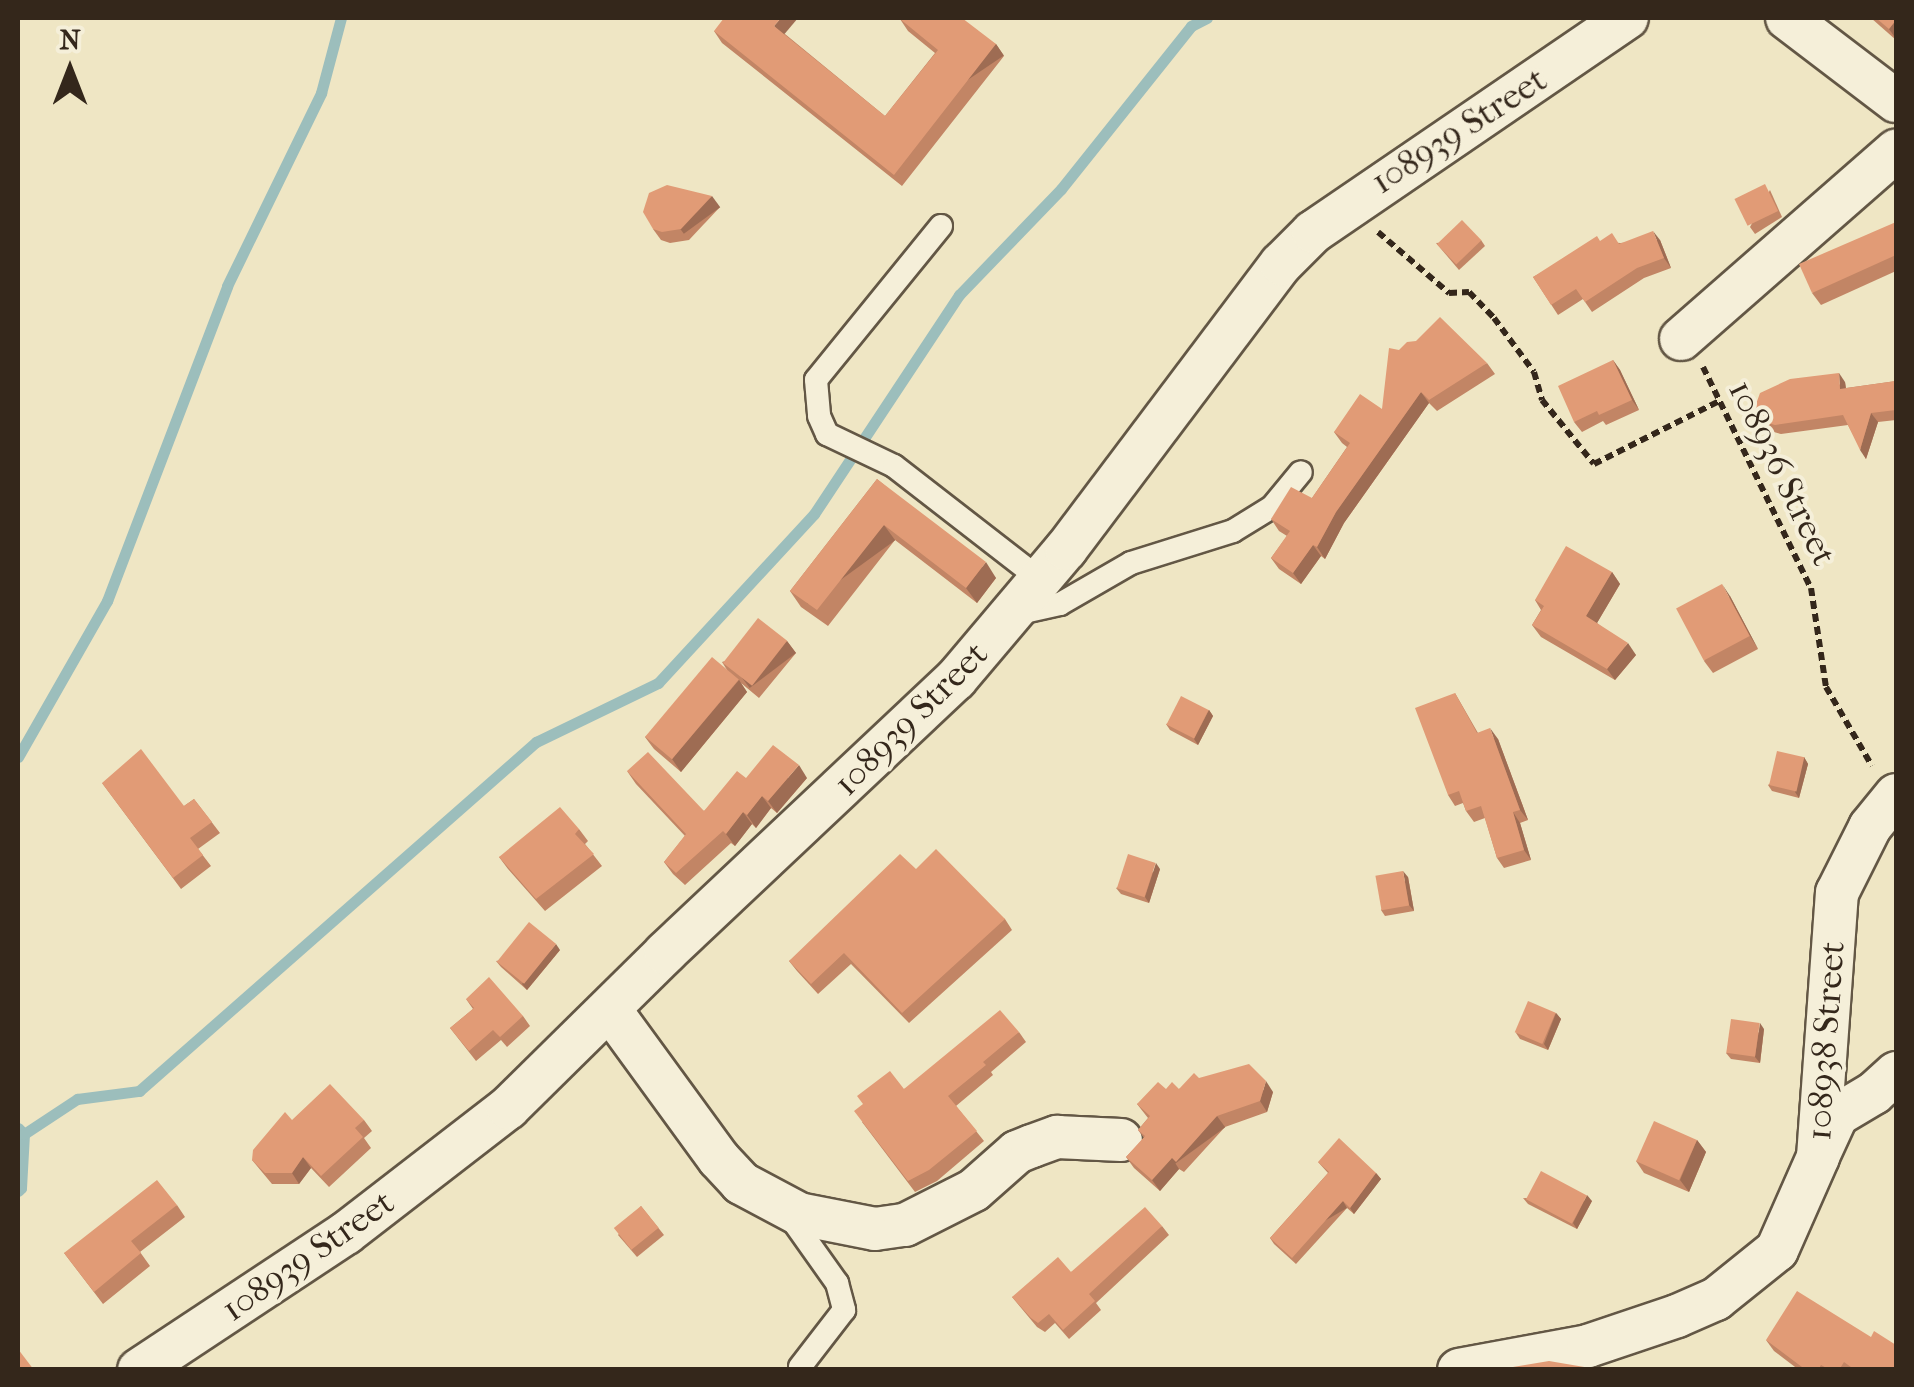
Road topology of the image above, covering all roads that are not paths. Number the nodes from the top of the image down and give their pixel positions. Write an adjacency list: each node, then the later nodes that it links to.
1 (1628, 18): 8 (street, 108939 Street)
2 (1787, 18): 3 (street)
3 (1896, 101)
4 (1896, 151): 6 (street)
5 (941, 226): 8 (lane)
6 (1681, 339)
7 (1301, 472): 9 (lane)
8 (1040, 580): 9 (street, 108939 Street)
9 (1012, 615): 11 (street, 108939 Street)
10 (1894, 797): 14 (street, 108938 Street)
11 (611, 1011): 15 (street); 17 (street, 108939 Street)
12 (1896, 1073): 14 (street)
13 (1121, 1140): 15 (street)
14 (1818, 1157): 18 (street, 108938 Street)
15 (784, 1207): 16 (lane)
16 (800, 1366)
17 (139, 1370)
18 (1459, 1370)

